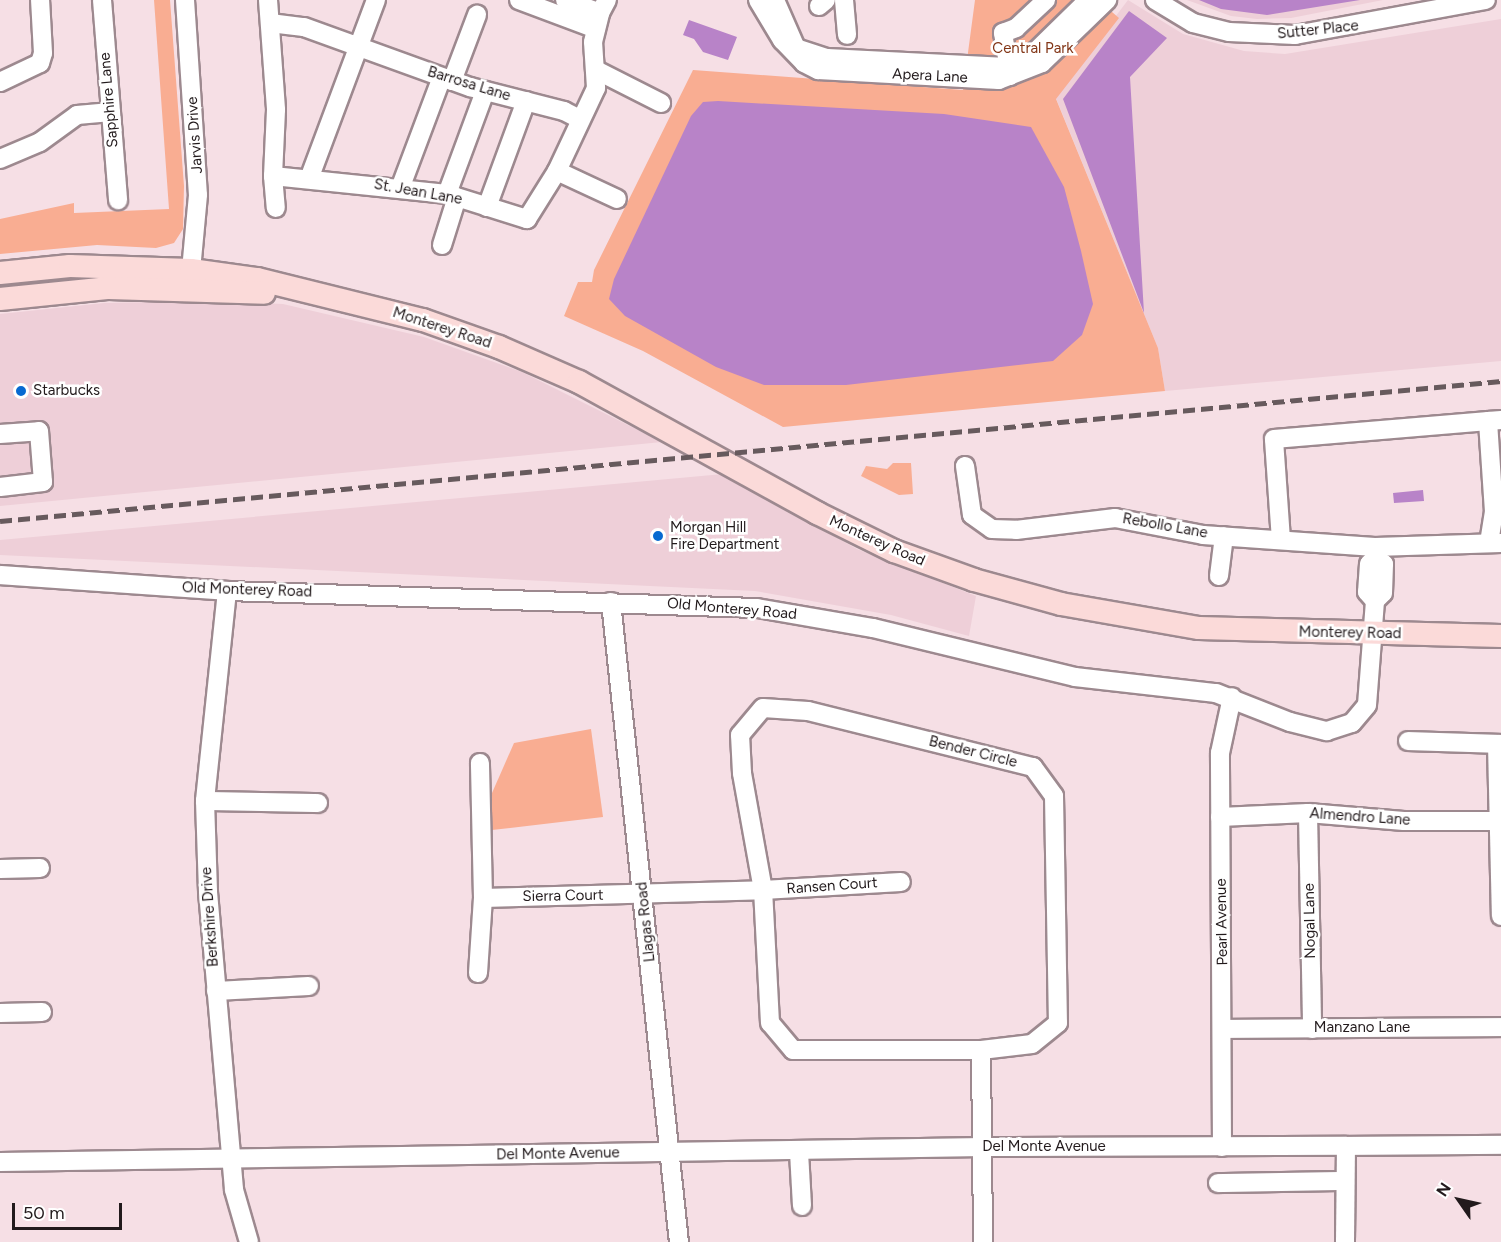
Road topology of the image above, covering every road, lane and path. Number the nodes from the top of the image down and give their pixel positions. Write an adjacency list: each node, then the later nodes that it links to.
1 (40, 0): 25 (street)
2 (102, 0): 29 (street, Sapphire Lane)
3 (185, 0): 42 (street, Jarvis Drive)
4 (268, 0): 19 (street)
5 (376, 0): 21 (street)
6 (519, 0): 17 (street)
7 (565, 0): 17 (street)
8 (622, 0): 17 (street)
9 (758, 0): 23 (street, Apera Lane)
10 (775, 0): 23 (street, Apera Lane)
11 (844, 0): 20 (street)
12 (1046, 0): 23 (street)
13 (1107, 0): 16 (street, Apera Lane)
14 (1155, 0): 15 (street, Sutter Place)
15 (1486, 0)
16 (1086, 5): 23 (street, Apera Lane)
17 (601, 14): 22 (street, St. Jean Lane)
18 (477, 15): 24 (street)
19 (270, 23): 21 (street, Barrosa Lane); 33 (street)
20 (847, 35)
21 (359, 47): 24 (street, Barrosa Lane); 34 (street)
22 (596, 70): 28 (street); 30 (street, St. Jean Lane)
23 (1009, 72)
24 (447, 79): 26 (street, Barrosa Lane); 35 (street)
25 (0, 82)
26 (485, 91): 27 (street, Barrosa Lane); 36 (street)
27 (526, 101): 30 (street, Barrosa Lane); 39 (street)
28 (661, 103)
29 (111, 112): 31 (street); 38 (street, Sapphire Lane)
30 (580, 118): 32 (street, St. Jean Lane)
31 (0, 159)
32 (557, 171): 37 (street); 39 (street, St. Jean Lane)
33 (273, 176): 34 (street, St. Jean Lane); 40 (street)
34 (309, 179): 35 (street, St. Jean Lane)
35 (401, 186): 36 (street, St. Jean Lane)
36 (452, 195): 39 (street, St. Jean Lane); 41 (street)
37 (617, 199)
38 (118, 200)
39 (488, 207)
40 (276, 208)
41 (442, 245)
42 (191, 270): 43 (main road, Monterey Road); 44 (main road, Monterey Road)
43 (0, 273)
44 (295, 291): 45 (main road, Monterey Road); 58 (main road, Monterey Road)
45 (0, 299)
46 (1495, 421): 51 (street); 52 (street)
47 (0, 434): 49 (street)
48 (965, 466): 50 (street, Rebollo Lane)
49 (0, 487)
50 (1224, 536): 51 (street, Rebollo Lane); 55 (street)
51 (1281, 540): 53 (street, Rebollo Lane)
52 (1495, 543): 53 (street, Rebollo Lane)
53 (1375, 552): 58 (street)
54 (0, 575): 56 (street, Old Monterey Road)
55 (1219, 576)
56 (227, 591): 57 (street, Old Monterey Road); 64 (street, Berkshire Drive)
57 (611, 602): 60 (street, Old Monterey Road); 73 (street, Llagas Road)
58 (1371, 633): 59 (main road, Monterey Road); 60 (street, Old Monterey Road)
59 (1501, 636)
60 (1232, 697): 67 (street, Pearl Avenue)
61 (1408, 741): 62 (street)
62 (1499, 744): 68 (street)
63 (480, 763): 74 (street)
64 (205, 801): 65 (street); 78 (street, Berkshire Drive)
65 (318, 803)
66 (1308, 813): 67 (street, Almendro Lane); 68 (street, Almendro Lane); 83 (street, Nogal Lane)
67 (1220, 817): 82 (street, Pearl Avenue)
68 (1499, 820): 75 (street)
69 (40, 868): 70 (street)
70 (0, 869)
71 (901, 882): 72 (street, Ransen Court)
72 (763, 890): 73 (street); 84 (street, Bender Circle); 84 (street, Bender Circle)
73 (643, 895): 74 (street, Sierra Court); 89 (street, Llagas Road)
74 (483, 898): 76 (street)
75 (1501, 916)
76 (478, 974)
77 (309, 986): 78 (street)
78 (216, 992): 91 (street, Berkshire Drive)
79 (42, 1012): 80 (street)
80 (0, 1013)
81 (1501, 1027): 83 (street, Manzano Lane)
82 (1223, 1029): 83 (street, Manzano Lane); 88 (street, Pearl Avenue)
83 (1312, 1029)
84 (981, 1050): 87 (street)
85 (1501, 1145): 86 (street)
86 (1346, 1146): 88 (street, Del Monte Avenue); 93 (street)
87 (984, 1147): 88 (street, Del Monte Avenue); 90 (street, Del Monte Avenue); 98 (street)
88 (1222, 1147)
89 (670, 1152): 90 (street, Del Monte Avenue); 91 (street, Del Monte Avenue); 97 (street, Llagas Road)
90 (799, 1152): 95 (street)
91 (232, 1159): 92 (street, Del Monte Avenue); 96 (street, Berkshire Drive)
92 (0, 1162)
93 (1345, 1181): 94 (street); 99 (street)
94 (1218, 1183)
95 (802, 1206)
96 (249, 1242)
97 (679, 1242)
98 (983, 1242)
99 (1345, 1242)

